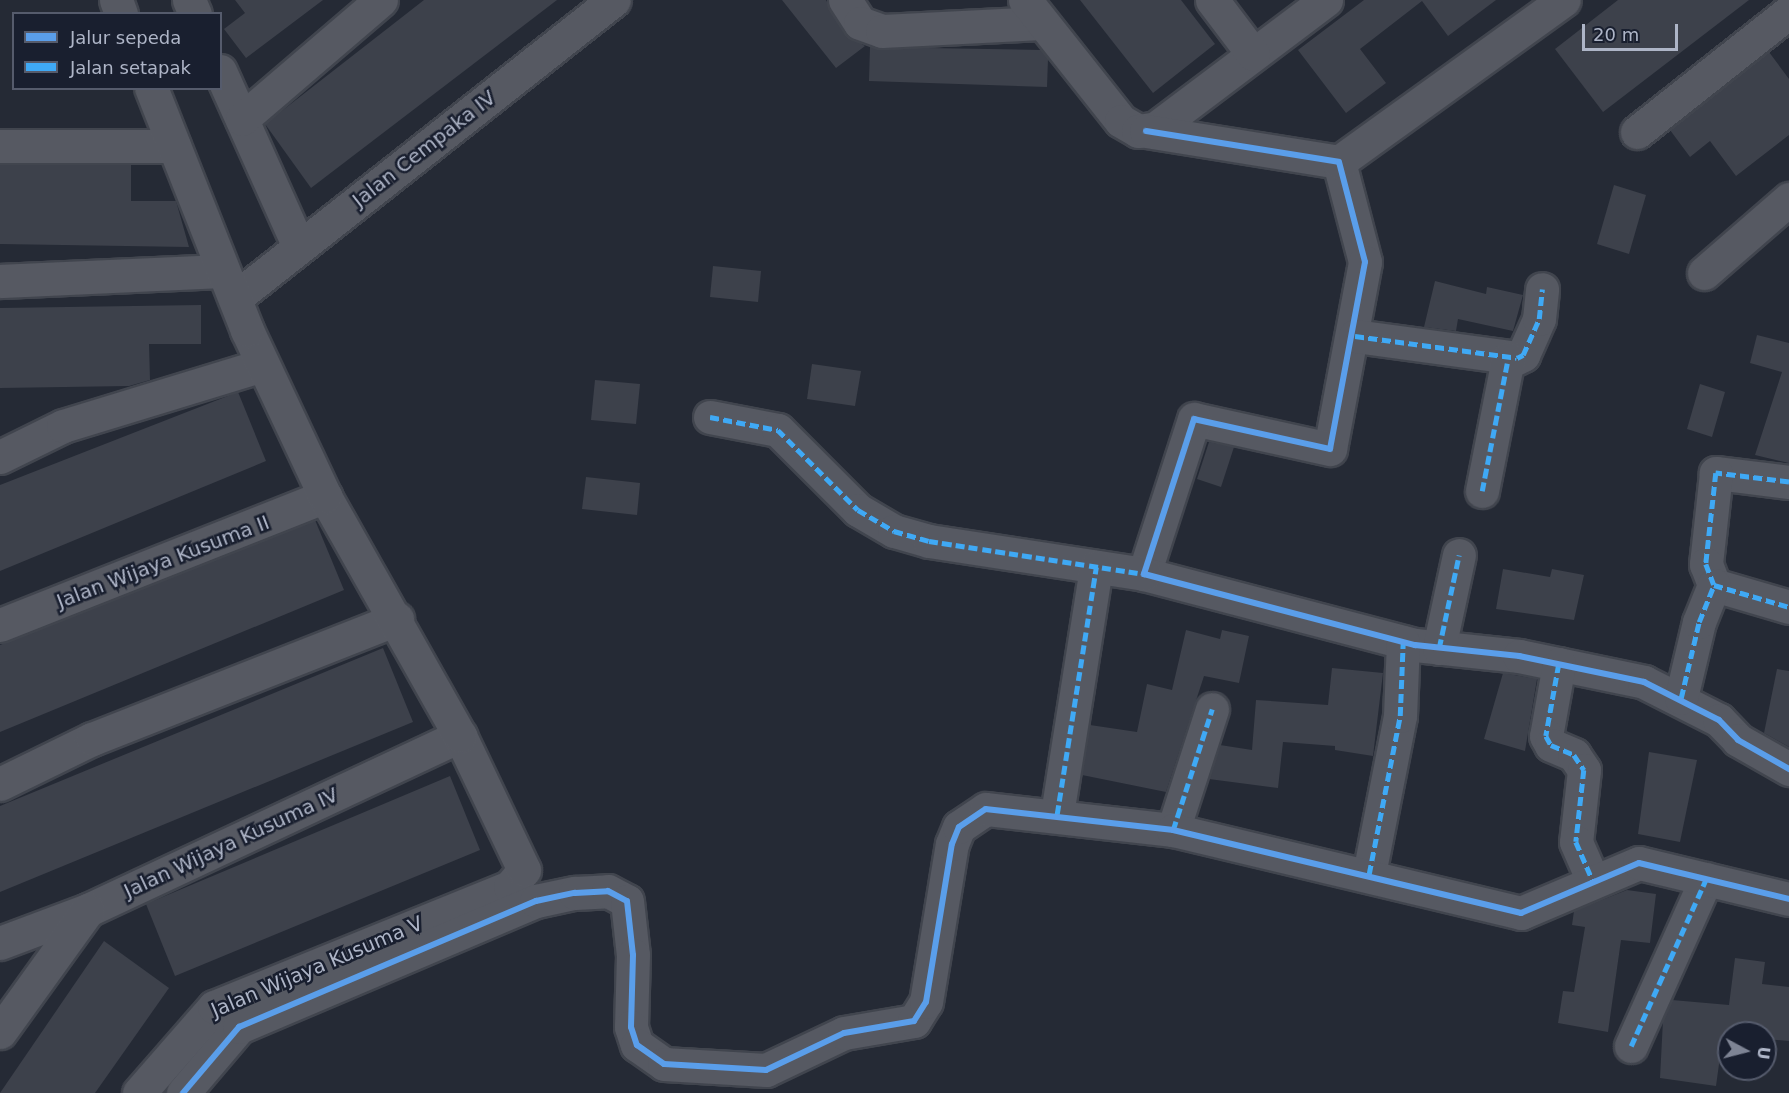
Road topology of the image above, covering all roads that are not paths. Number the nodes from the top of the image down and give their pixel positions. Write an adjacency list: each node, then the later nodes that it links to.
1 (381, 0): 12 (street)
2 (614, 0): 19 (street, Jalan Cempaka IV)
3 (845, 0): 7 (street)
4 (1212, 0): 9 (street)
5 (1326, 0): 9 (street)
6 (1564, 0): 17 (street)
7 (1034, 11): 13 (street)
8 (1783, 13): 14 (street)
9 (1253, 54): 13 (street)
10 (222, 75): 12 (street)
11 (152, 90): 16 (street)
12 (242, 119): 19 (street)
13 (1146, 131): 17 (street)
14 (1638, 132)
15 (0, 146): 16 (street)
16 (174, 146): 22 (street)
17 (1339, 162): 24 (street)
18 (1789, 199): 20 (street)
19 (299, 247): 22 (street, Jalan Cempaka IV)
20 (1704, 273)
21 (0, 281): 22 (street)
22 (229, 284): 26 (street)
23 (1542, 289): 25 (street)
24 (1355, 336): 25 (street); 36 (street)
25 (1508, 359): 32 (street)
26 (262, 365): 28 (street); 33 (street)
27 (710, 417): 35 (street)
28 (63, 426): 29 (street); 30 (street)
29 (0, 430)
30 (0, 457)
31 (1789, 482): 37 (street)
32 (1482, 491)
33 (325, 496): 39 (street); 40 (street, Jalan Wijaya Kusuma II)
34 (1459, 555): 42 (street)
35 (1096, 567): 36 (street); 49 (street)
36 (1144, 574): 41 (street)
37 (1714, 585): 38 (street); 44 (street)
38 (1789, 607)
39 (397, 619): 46 (street); 48 (street)
40 (0, 625)
41 (1403, 642): 42 (street); 51 (street)
42 (1439, 648): 43 (street)
43 (1559, 664): 44 (street); 53 (street)
44 (1681, 698): 47 (street)
45 (1212, 709): 50 (street)
46 (460, 736): 55 (street, Jalan Wijaya Kusuma IV); 59 (street, Jalan Wijaya Kusuma V)
47 (1789, 768)
48 (0, 784)
49 (1057, 814): 50 (street); 60 (street)
50 (1173, 830): 51 (street)
51 (1369, 874): 53 (street)
52 (1706, 879): 53 (street); 54 (street); 58 (street)
53 (1593, 881)
54 (1789, 899)
55 (87, 910): 56 (street, Jalan Wijaya Kusuma IV); 57 (street)
56 (0, 943)
57 (0, 1032)
58 (1631, 1046)
59 (139, 1093)
60 (183, 1093)

